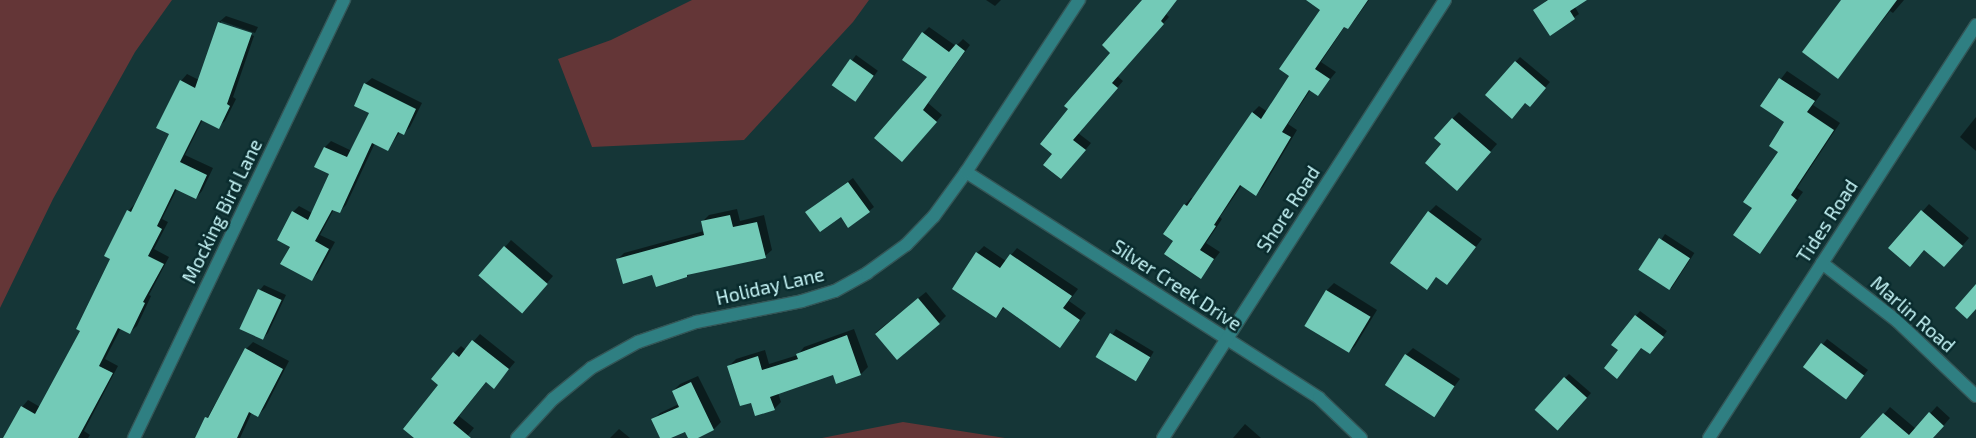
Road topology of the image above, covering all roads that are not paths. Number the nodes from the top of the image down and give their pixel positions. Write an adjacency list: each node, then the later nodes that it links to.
1 (344, 0): 9 (street, Mocking Bird Lane)
2 (1079, 0): 5 (street, Holiday Lane)
3 (1445, 0): 7 (street, Shore Road)
4 (1976, 25): 6 (street, Tides Road)
5 (966, 172): 7 (street, Silver Creek Drive); 10 (street, Holiday Lane)
6 (1822, 263): 8 (street, Marlin Road); 13 (street, Tides Road)
7 (1227, 339): 11 (street, Shore Road); 12 (street, Silver Creek Drive)
8 (1976, 396)
9 (134, 438)
10 (518, 438)
11 (1163, 438)
12 (1361, 438)
13 (1709, 438)

